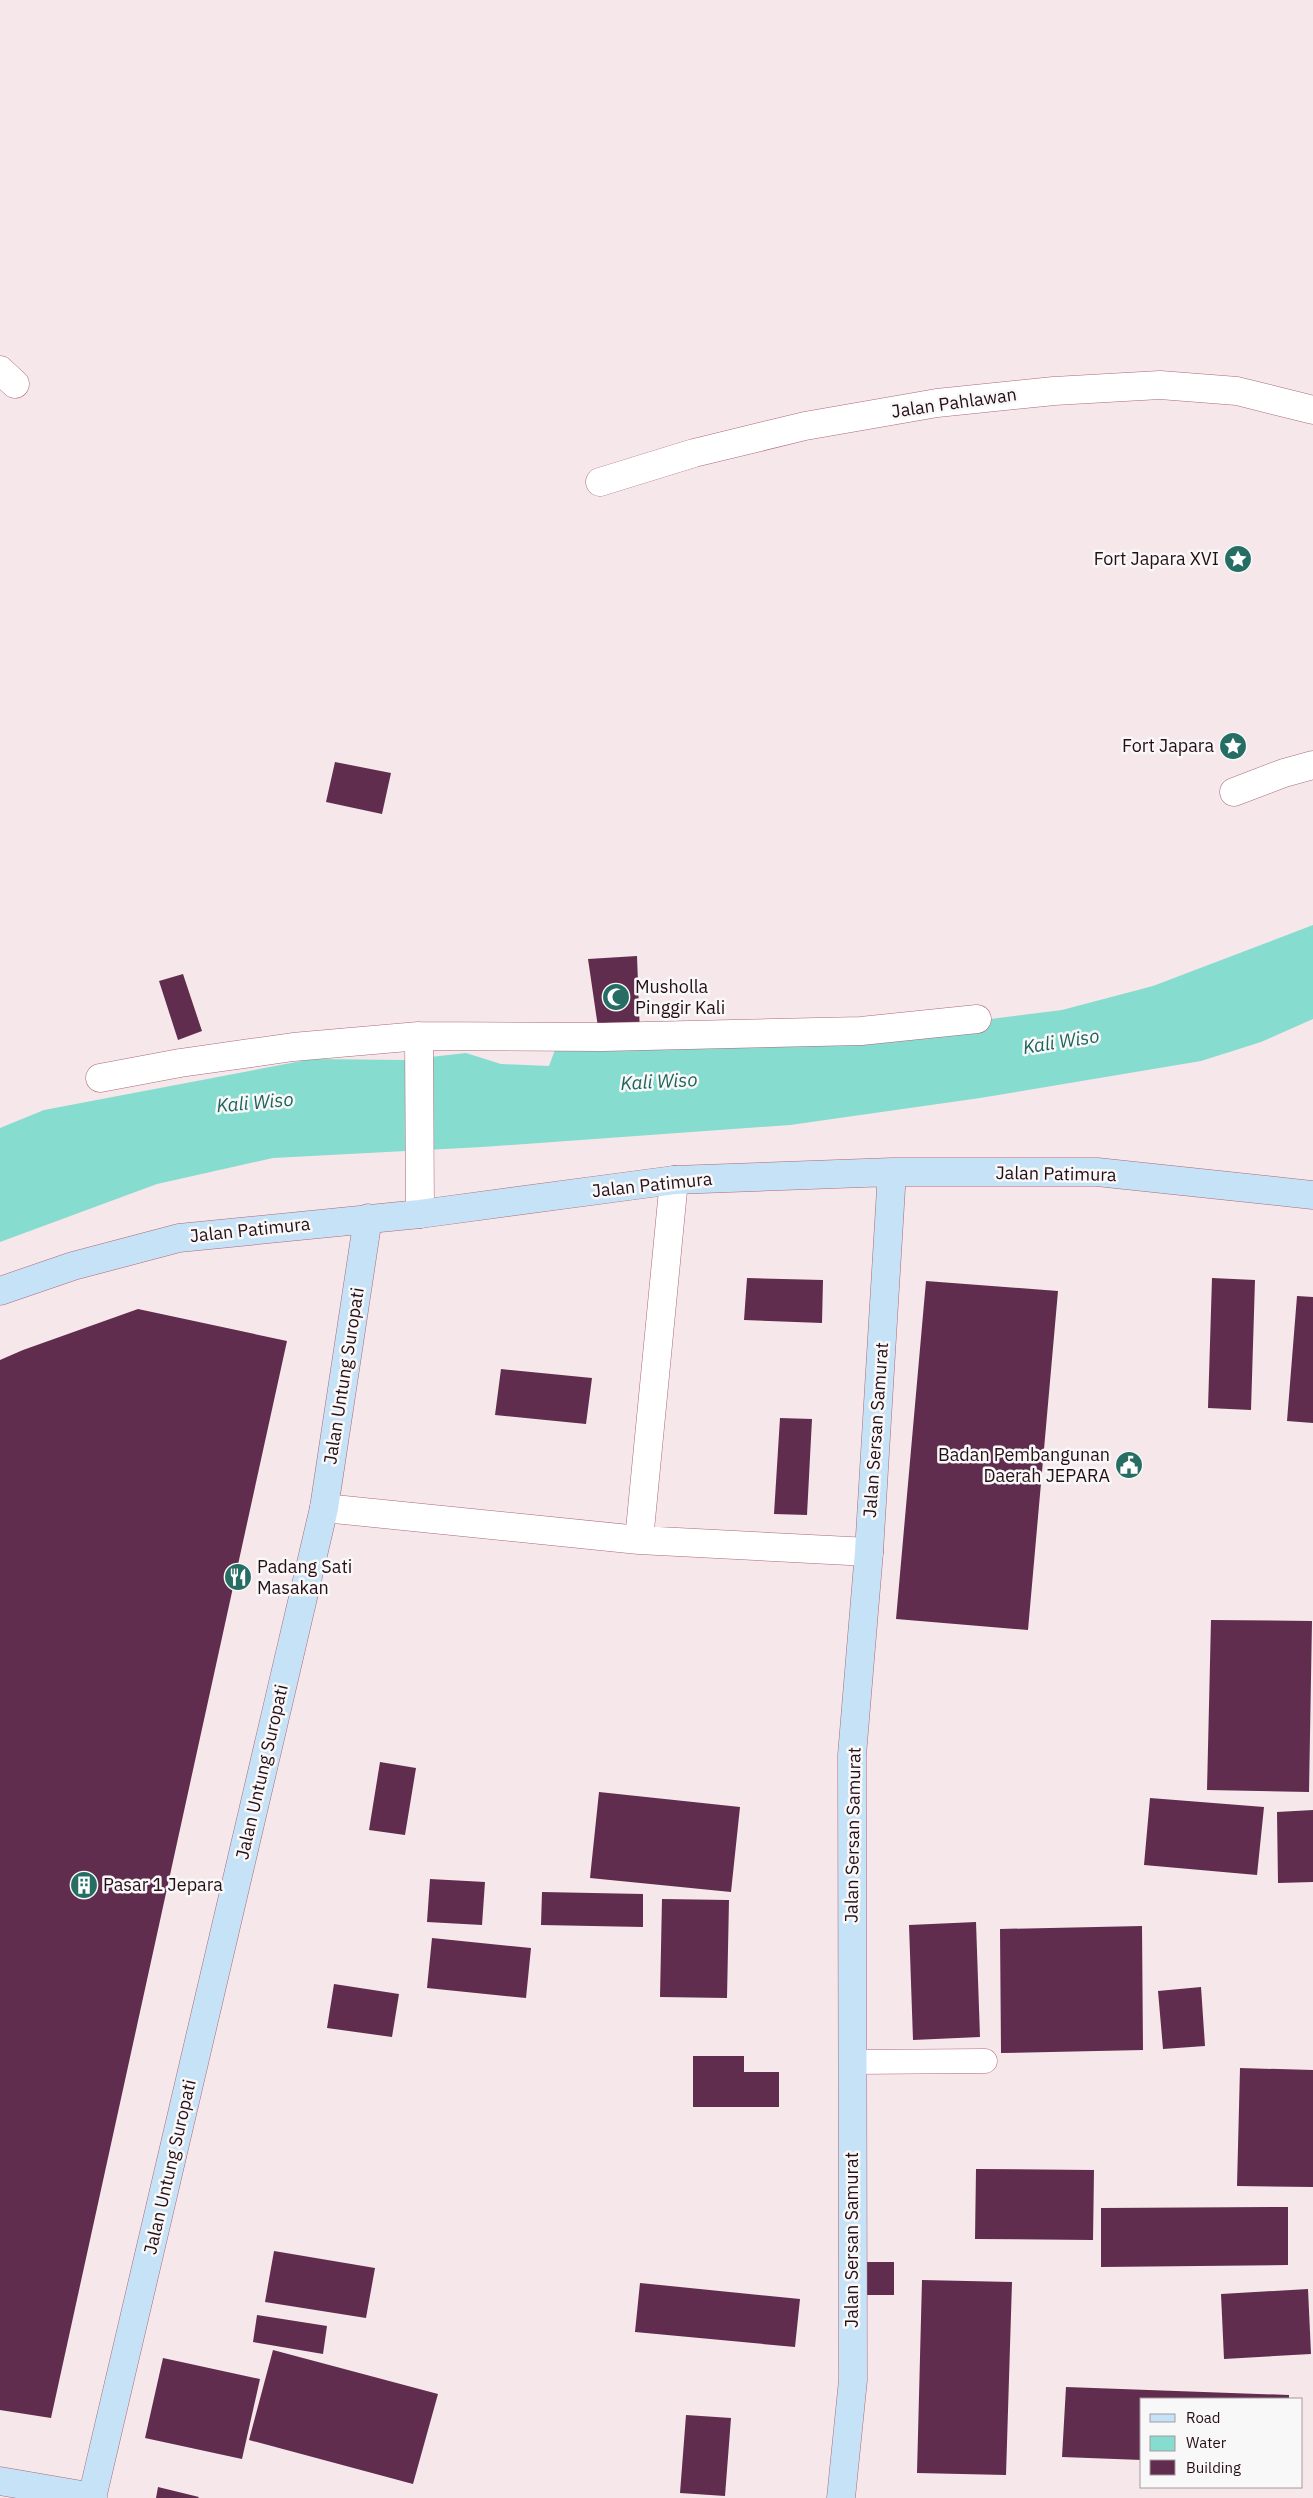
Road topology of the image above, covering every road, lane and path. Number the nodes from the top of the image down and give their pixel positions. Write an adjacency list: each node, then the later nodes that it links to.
1 (1313, 410): 2 (street, Jalan Pahlawan)
2 (600, 482)
3 (1313, 765): 4 (street)
4 (1234, 792)
5 (977, 1019): 6 (street)
6 (419, 1040): 7 (street); 11 (street)
7 (100, 1078)
8 (892, 1172): 9 (street, Jalan Patimura); 10 (street, Jalan Patimura); 16 (street, Jalan Sersan Samurat)
9 (674, 1180): 11 (street, Jalan Patimura); 15 (street)
10 (1313, 1195)
11 (420, 1214): 12 (street, Jalan Patimura)
12 (368, 1218): 13 (street, Jalan Patimura); 14 (street, Jalan Untung Suropati)
13 (0, 1291)
14 (324, 1508): 15 (street); 20 (street, Jalan Untung Suropati)
15 (639, 1540): 16 (street)
16 (869, 1552): 18 (street, Jalan Sersan Samurat)
17 (985, 2061): 18 (lane)
18 (852, 2062): 21 (street, Jalan Sersan Samurat)
19 (0, 2481): 20 (street)
20 (92, 2498)
21 (841, 2498)

